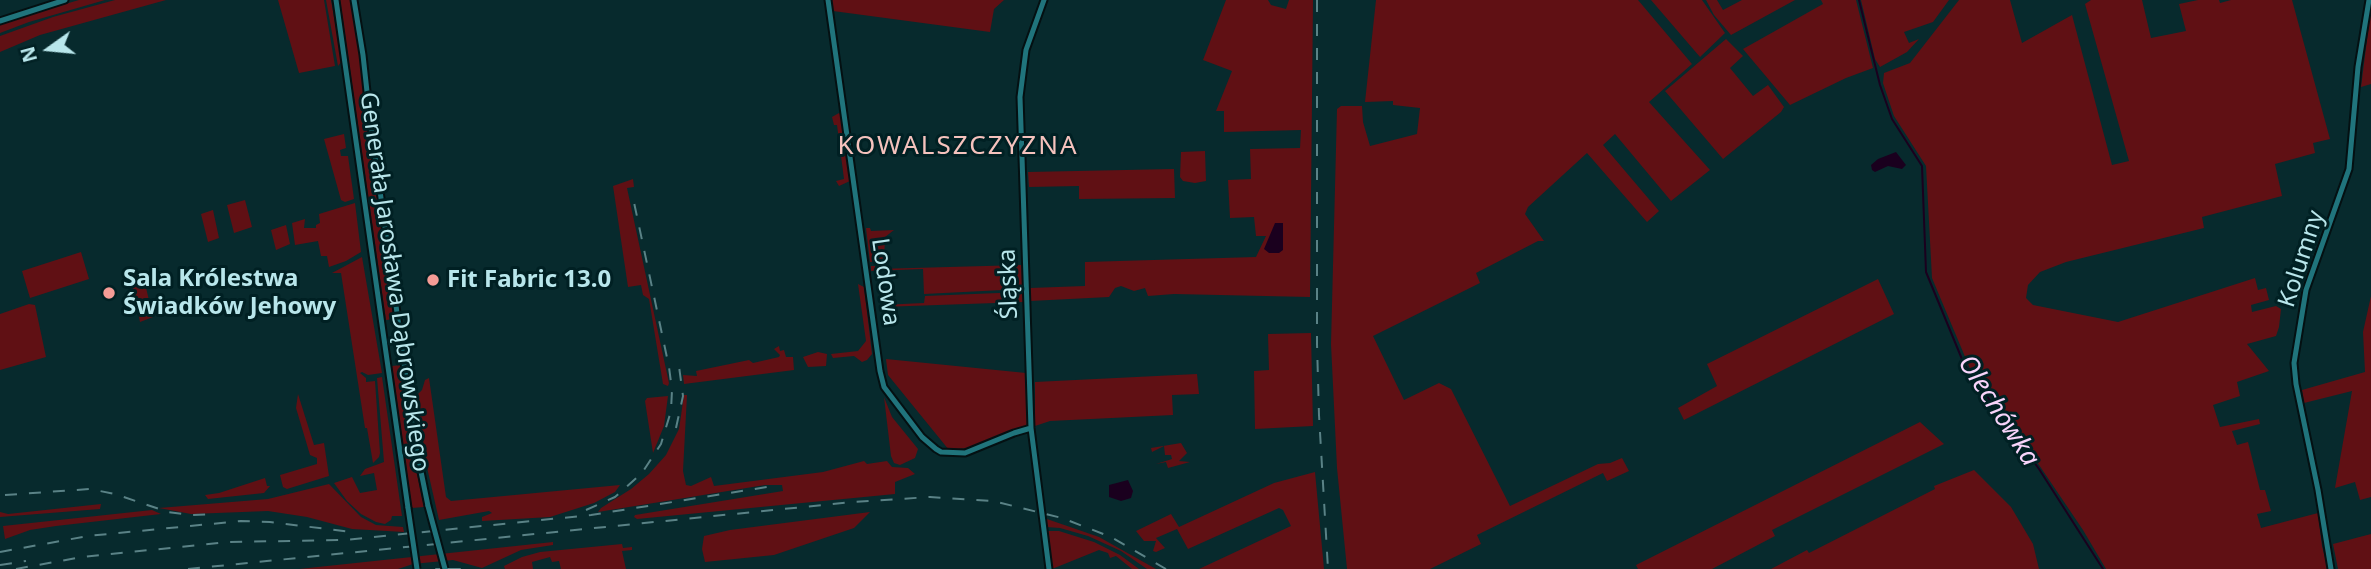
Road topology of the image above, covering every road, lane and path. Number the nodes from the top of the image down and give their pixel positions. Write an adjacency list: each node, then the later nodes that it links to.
1 (65, 0): 7 (street)
2 (337, 0): 9 (street, Generała Jarosława Dąbrowskiego, bridge)
3 (354, 0): 10 (street, Generała Jarosława Dąbrowskiego, bridge)
4 (828, 0): 8 (street, Lodowa)
5 (1044, 0): 8 (street, Śląska)
6 (2369, 0): 12 (street, Kolumny)
7 (0, 21)
8 (1031, 428): 11 (street, Śląska)
9 (417, 569)
10 (445, 569)
11 (1049, 569)
12 (2331, 569)

